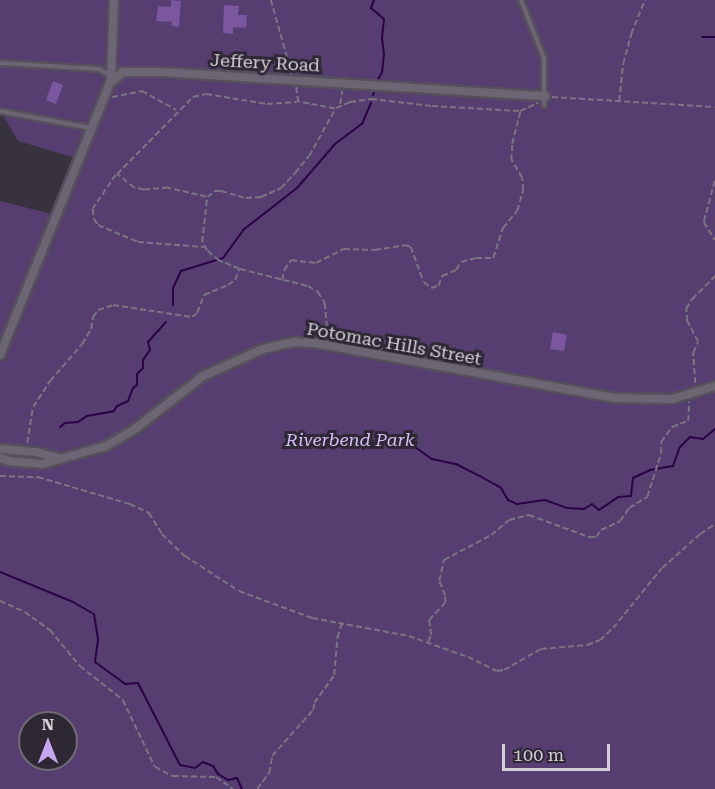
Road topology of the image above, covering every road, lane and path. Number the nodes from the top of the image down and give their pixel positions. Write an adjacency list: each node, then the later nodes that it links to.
1 (114, 0): 6 (street)
2 (271, 0): 7 (path)
3 (521, 0): 10 (lane)
4 (645, 0): 12 (path)
5 (0, 63): 6 (lane)
6 (111, 79): 7 (street, Jeffery Road); 9 (street)
7 (294, 80): 8 (street, Jeffery Road); 11 (path)
8 (344, 83): 10 (street, Jeffery Road); 13 (path)
9 (103, 100): 16 (path); 19 (street)
10 (545, 100): 12 (path); 18 (path)
11 (298, 102): 15 (path); 16 (path)
12 (619, 102): 14 (path)
13 (340, 105): 15 (path); 18 (path)
14 (715, 107)
15 (335, 109): 22 (path)
16 (177, 110): 20 (path)
17 (0, 111): 19 (lane)
18 (520, 111): 27 (path)
19 (92, 129): 28 (street)
20 (117, 174): 22 (path); 24 (path)
21 (715, 181): 23 (path)
22 (207, 197): 24 (path)
23 (715, 240)
24 (204, 247): 25 (path)
25 (239, 269): 27 (path); 34 (path)
26 (715, 276): 32 (path)
27 (282, 280): 29 (path)
28 (3, 338): 30 (street)
29 (329, 346): 32 (street, Potomac Hills Street); 36 (street, Potomac Hills Street)
30 (0, 354)
31 (715, 386): 32 (street, Potomac Hills Street)
32 (691, 395): 41 (path)
33 (0, 449): 34 (street, Potomac Hills Street)
34 (27, 451): 36 (street, Potomac Hills Street)
35 (0, 458): 36 (street, Potomac Hills Street)
36 (58, 458)
37 (0, 477): 40 (path)
38 (715, 524): 41 (path)
39 (0, 601): 43 (path)
40 (342, 622): 41 (path); 42 (path)
41 (428, 642)
42 (258, 788)
43 (233, 789)

